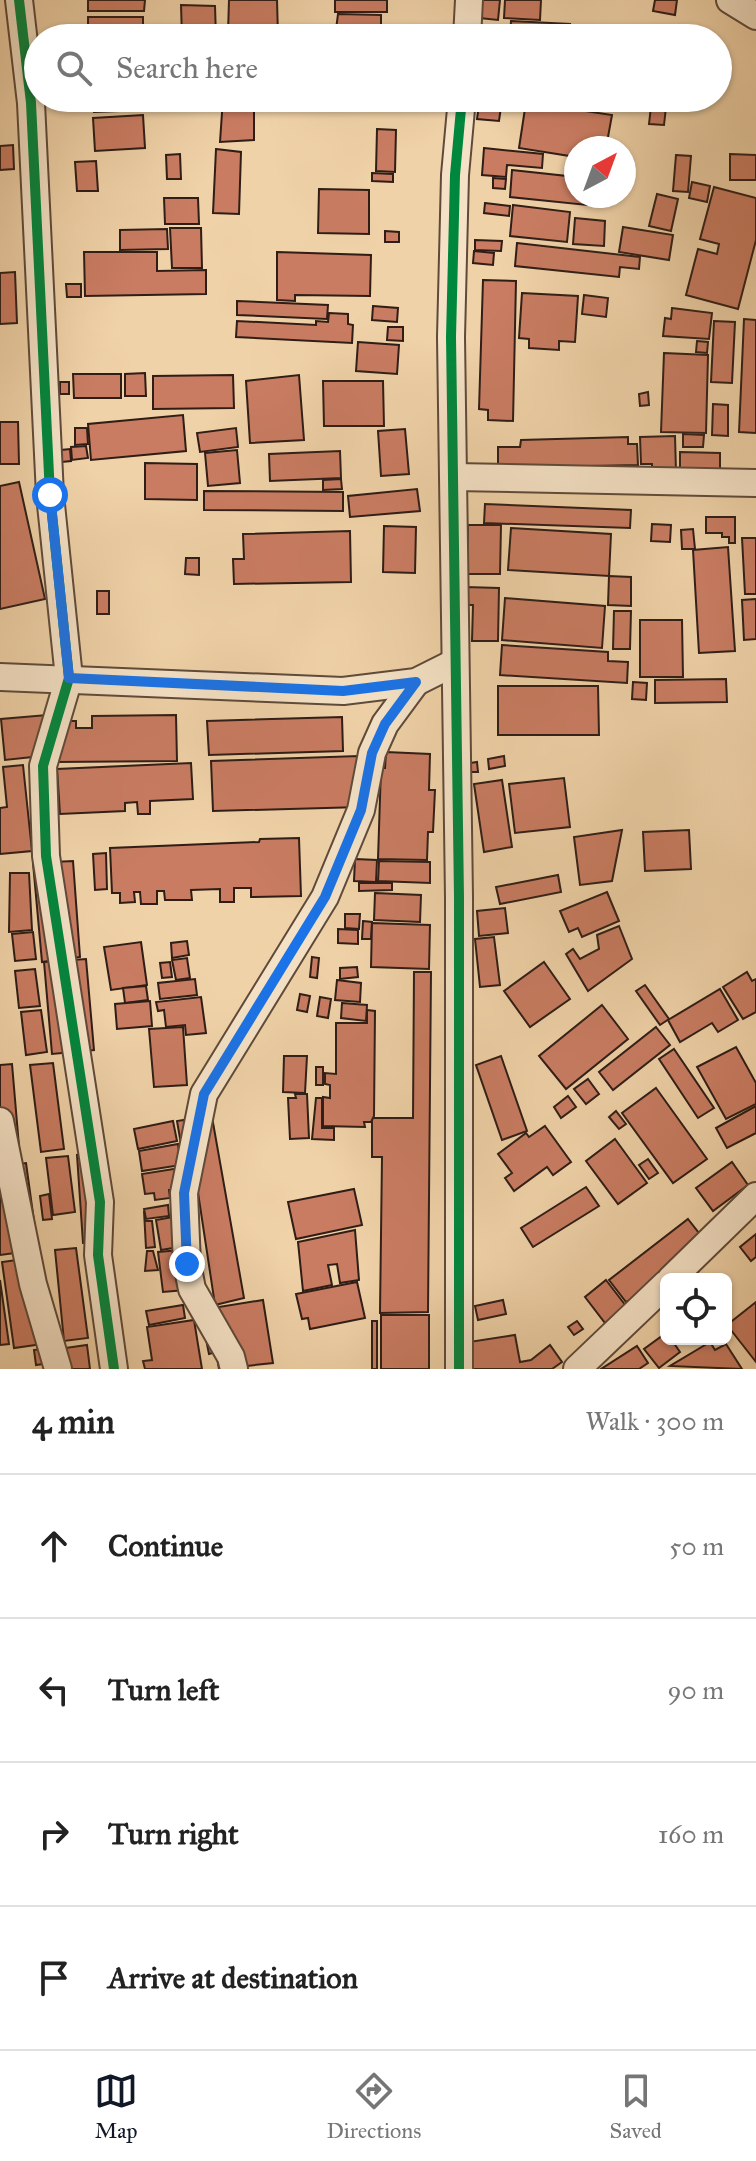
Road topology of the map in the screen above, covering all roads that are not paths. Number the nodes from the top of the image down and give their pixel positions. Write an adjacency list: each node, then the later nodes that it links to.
1 (19, 0): 6 (street)
2 (469, 0): 5 (street)
3 (730, 0): 4 (street)
4 (756, 16)
5 (468, 24)
6 (24, 43)
7 (31, 112): 13 (street)
8 (461, 112): 9 (street)
9 (454, 477): 10 (street); 11 (street)
10 (756, 483)
11 (454, 663): 14 (street); 22 (street)
12 (0, 677): 13 (street)
13 (69, 678): 14 (street); 20 (street)
14 (416, 682): 21 (street)
15 (0, 1121): 19 (street)
16 (756, 1196): 17 (street)
17 (677, 1273)
18 (660, 1290): 23 (street)
19 (58, 1369)
20 (114, 1369)
21 (234, 1369)
22 (459, 1369)
23 (577, 1369)

